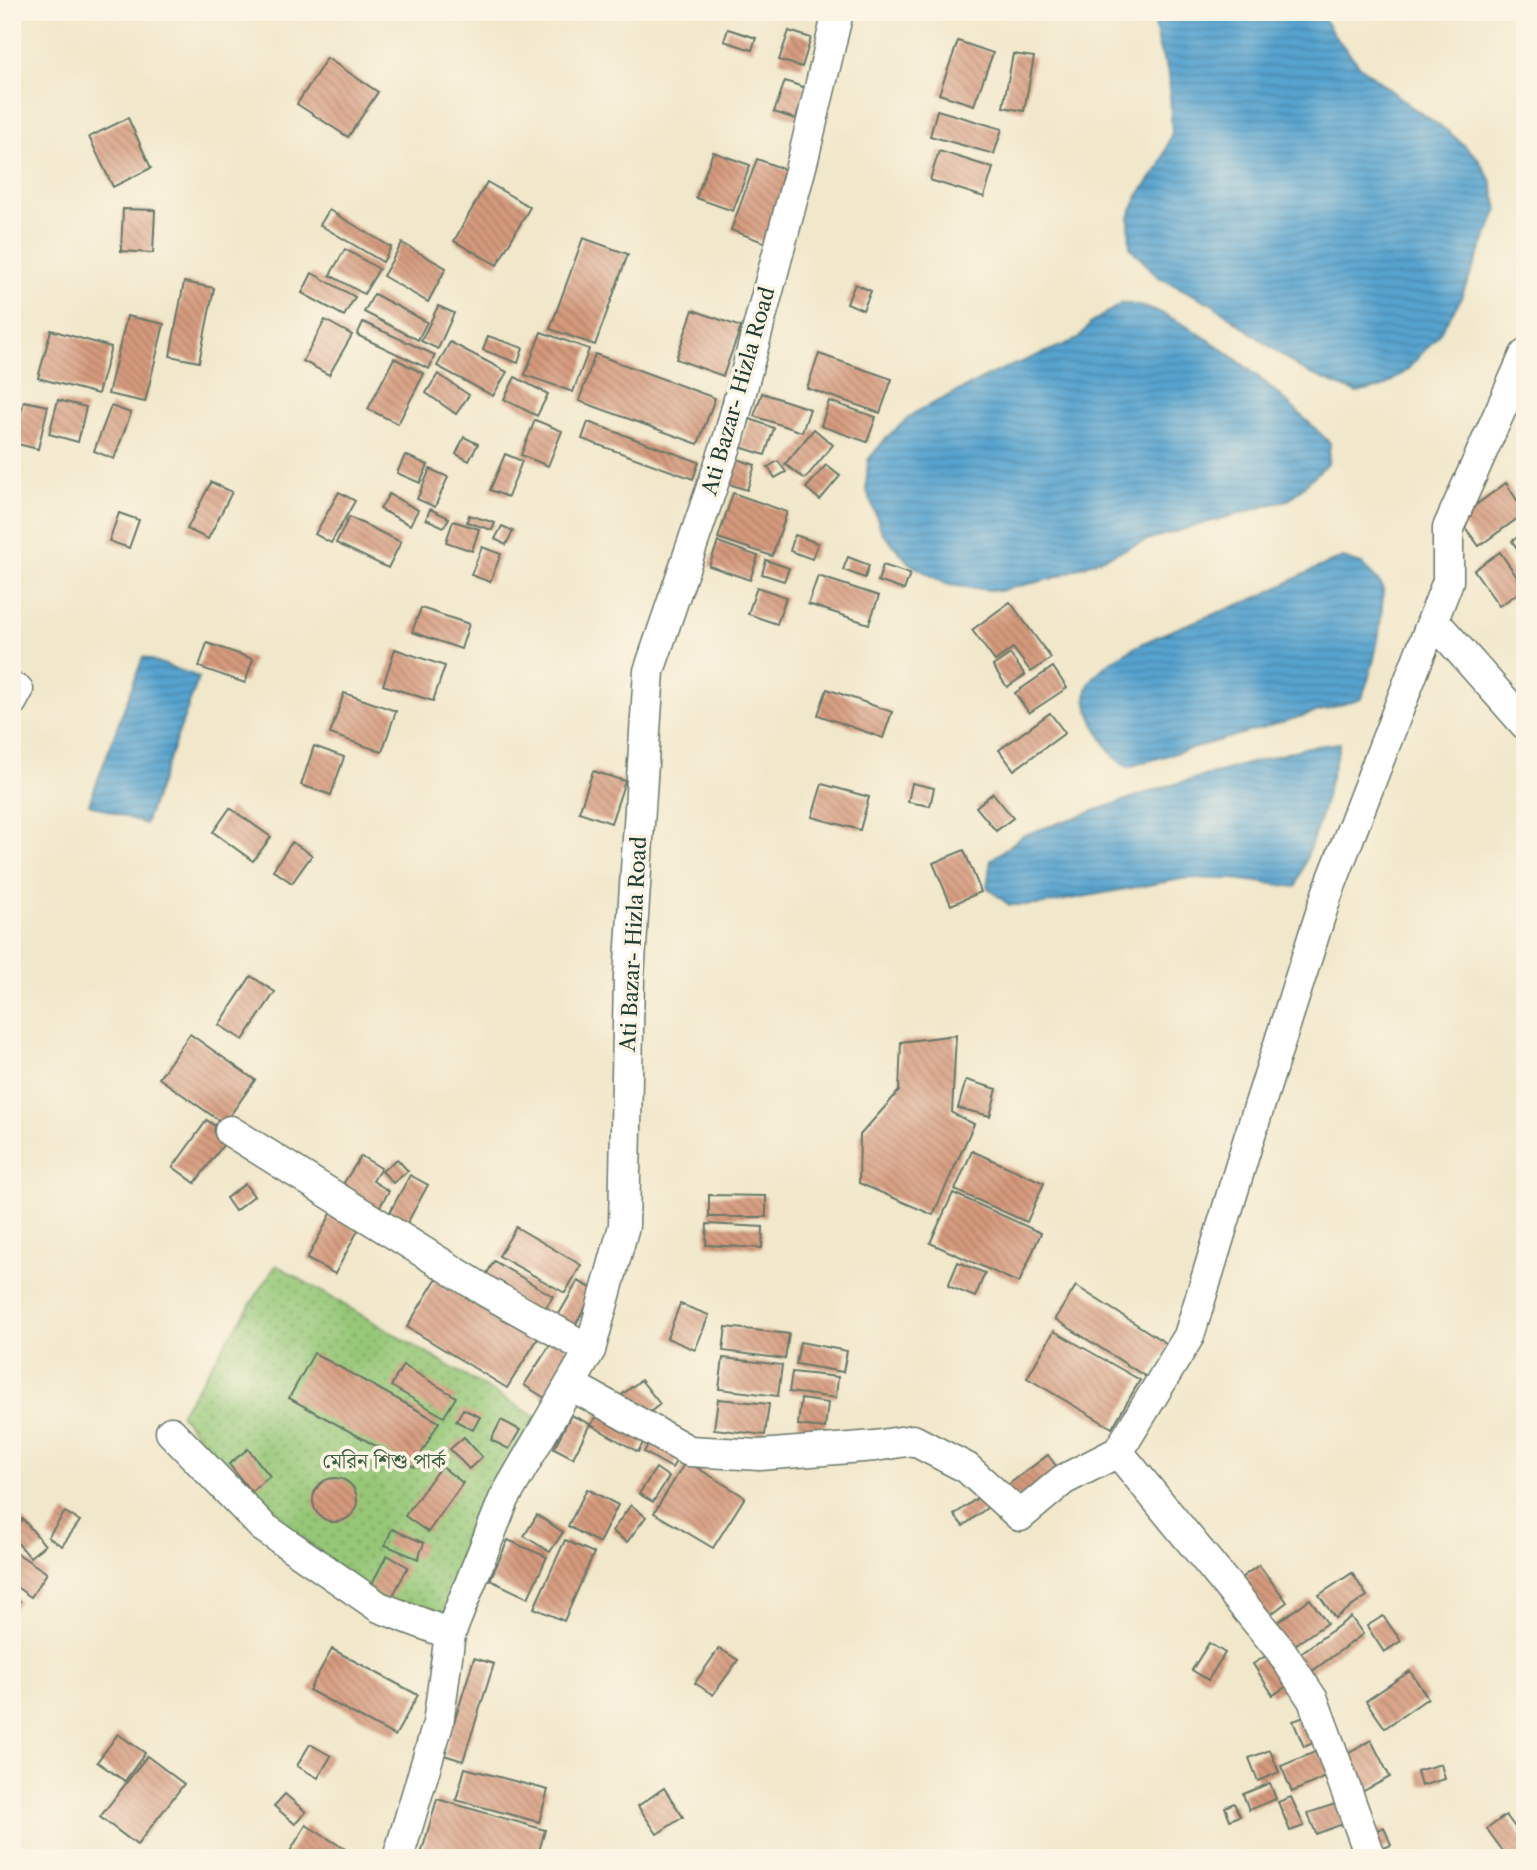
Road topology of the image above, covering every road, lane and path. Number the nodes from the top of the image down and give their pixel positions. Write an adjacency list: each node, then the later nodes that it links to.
1 (838, 12): 6 (street, Ati Bazar- Hizla Road)
2 (1525, 355): 3 (street)
3 (1433, 620): 4 (street); 9 (street)
4 (1525, 724)
5 (230, 1131): 6 (street)
6 (590, 1350): 7 (street, Ati Bazar- Hizla Road)
7 (571, 1385): 9 (street); 10 (street, Ati Bazar- Hizla Road)
8 (171, 1432): 10 (street)
9 (1118, 1452): 12 (street)
10 (450, 1634): 11 (street, Ati Bazar- Hizla Road)
11 (398, 1858)
12 (1371, 1858)

